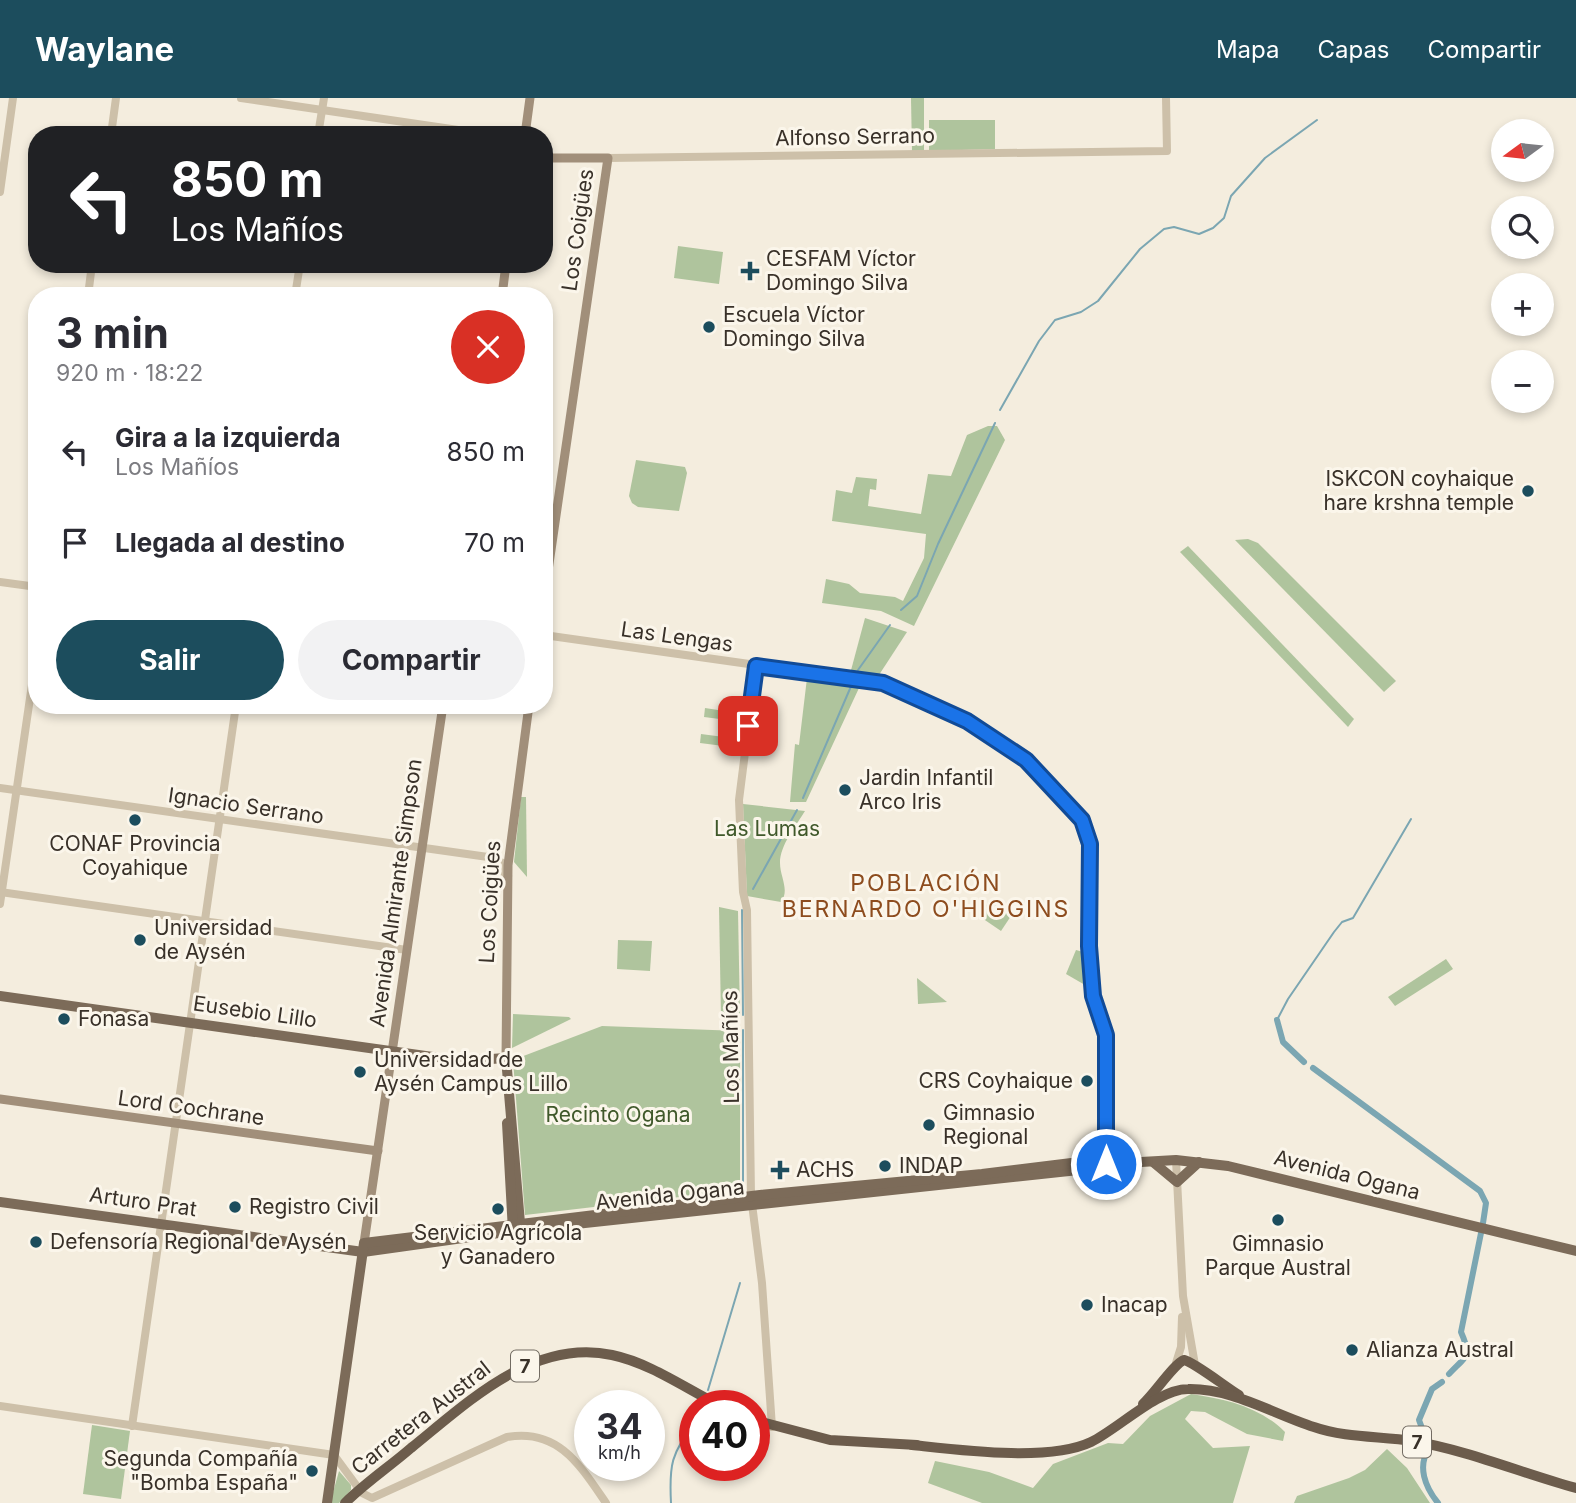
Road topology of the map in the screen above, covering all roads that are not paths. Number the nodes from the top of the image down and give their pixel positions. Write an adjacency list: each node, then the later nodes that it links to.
1 (13, 98): 14 (street)
2 (116, 98): 8 (street)
3 (241, 98): 7 (street)
4 (324, 98): 7 (street)
5 (530, 98): 11 (main road)
6 (1166, 98): 13 (street, Alfonso Serrano)
7 (322, 110): 9 (street); 10 (street)
8 (112, 126)
9 (319, 126)
10 (431, 126)
11 (526, 126)
12 (553, 158): 13 (main road, Alfonso Serrano)
13 (608, 158): 15 (main road, Los Coigües)
14 (0, 192)
15 (553, 536)
16 (0, 582): 17 (street)
17 (28, 586)
18 (553, 636): 19 (street, Las Lengas)
19 (756, 666): 43 (street, Las Lengas); 45 (street, Los Mañíos)
20 (28, 713): 25 (street)
21 (235, 714): 26 (street)
22 (442, 714): 27 (main road, Avenida Almirante Simpson)
23 (528, 714): 28 (main road, Los Coigües)
24 (0, 788): 25 (street, Ignacio Serrano)
25 (17, 791): 26 (street, Ignacio Serrano); 29 (street)
26 (220, 820): 27 (street, Ignacio Serrano); 31 (street)
27 (422, 848): 28 (street, Ignacio Serrano); 32 (main road, Avenida Almirante Simpson)
28 (508, 870): 36 (main road, Los Coigües)
29 (1, 892): 30 (street); 31 (street)
30 (0, 904)
31 (205, 921): 32 (street); 34 (street)
32 (407, 950): 35 (main road, Avenida Almirante Simpson)
33 (0, 996): 34 (main road, Eusebio Lillo)
34 (190, 1023): 35 (main road, Eusebio Lillo); 38 (street)
35 (392, 1051): 36 (main road, Eusebio Lillo); 39 (main road, Avenida Almirante Simpson)
36 (506, 1058): 48 (main road, Los Coigües)
37 (0, 1098): 38 (main road, Lord Cochrane)
38 (176, 1123): 39 (main road, Lord Cochrane); 47 (street)
39 (377, 1152): 49 (main road, Avenida Almirante Simpson)
40 (1176, 1160): 41 (main road, Avenida Ogana); 42 (main road, Avenida Ogana); 44 (street)
41 (1152, 1161): 43 (main road, Avenida Ogana); 44 (main road)
42 (1199, 1162): 44 (main road); 50 (main road, Avenida Ogana)
43 (1106, 1164): 45 (main road, Avenida Ogana)
44 (1177, 1182): 51 (street)
45 (751, 1200): 48 (main road, Avenida Ogana); 60 (street, Los Mañíos)
46 (0, 1202): 47 (main road, Arturo Prat)
47 (161, 1224): 49 (main road, Arturo Prat); 59 (street)
48 (515, 1226): 49 (main road, Avenida Ogana)
49 (364, 1248): 61 (main road, Avenida Almirante Simpson)
50 (1576, 1251)
51 (1183, 1296): 52 (street); 53 (street)
52 (1196, 1366): 53 (highway, 7); 54 (highway); 56 (highway, 7)
53 (1173, 1367): 54 (highway); 58 (highway)
54 (1185, 1389): 56 (highway, 7); 58 (highway)
55 (691, 1390): 63 (highway, Carretera Austral / 7)
56 (1257, 1405): 62 (highway, 7)
57 (0, 1406): 59 (street)
58 (1124, 1422): 60 (highway)
59 (132, 1426): 61 (street)
60 (772, 1427)
61 (334, 1455): 63 (street); 64 (main road, Avenida Almirante Simpson)
62 (1576, 1488)
63 (359, 1489): 65 (highway, Carretera Austral / 7); 66 (street)
64 (327, 1503)
65 (345, 1503)
66 (606, 1503)

